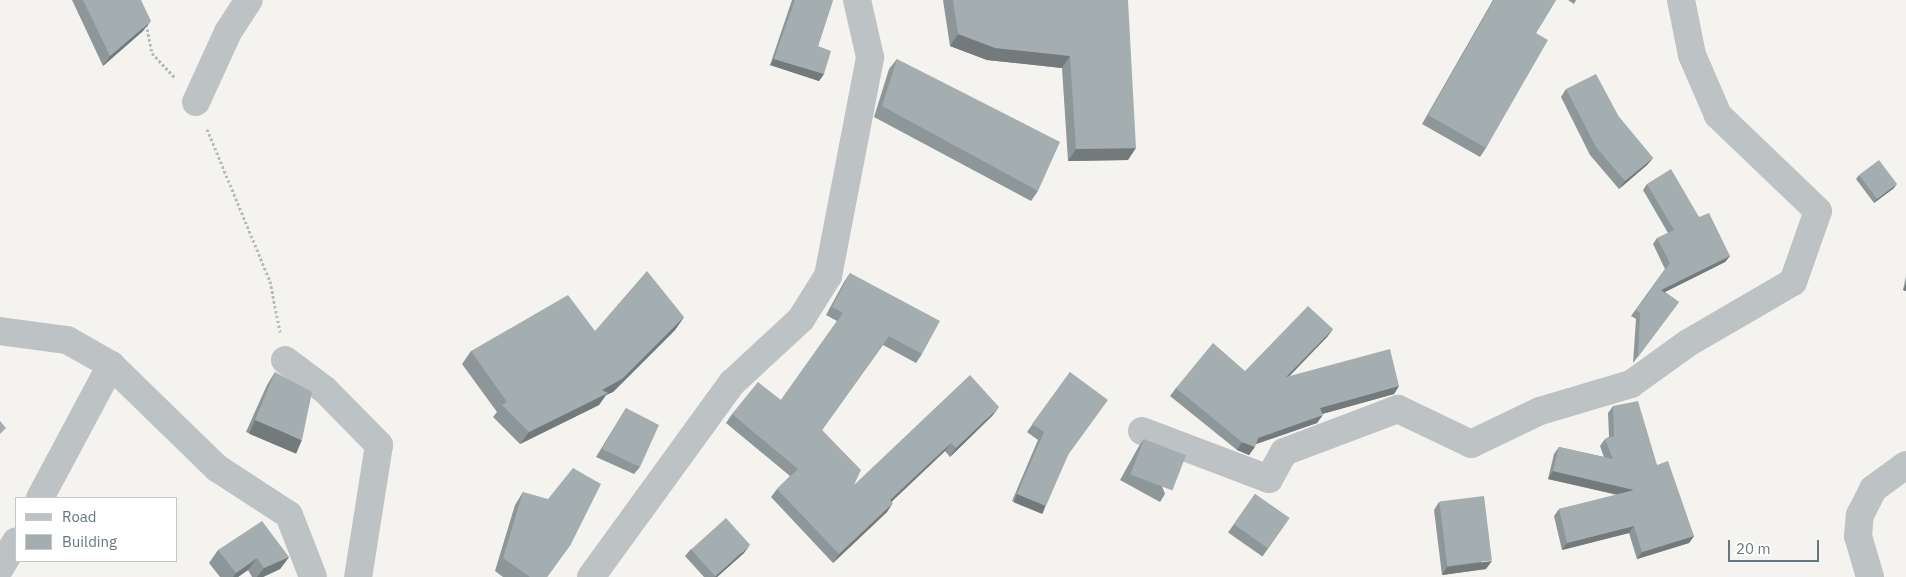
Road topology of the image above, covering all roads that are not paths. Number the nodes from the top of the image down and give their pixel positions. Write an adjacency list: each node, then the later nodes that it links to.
1 (249, 0): 4 (street)
2 (857, 0): 15 (street)
3 (1681, 0): 8 (street)
4 (196, 102)
5 (0, 331): 7 (street)
6 (285, 360): 14 (street)
7 (112, 365): 10 (street); 13 (street)
8 (1142, 430)
9 (1906, 465): 16 (street)
10 (41, 497)
11 (15, 543): 12 (street)
12 (0, 568)
13 (313, 577)
14 (358, 577)
15 (591, 577)
16 (1870, 577)

